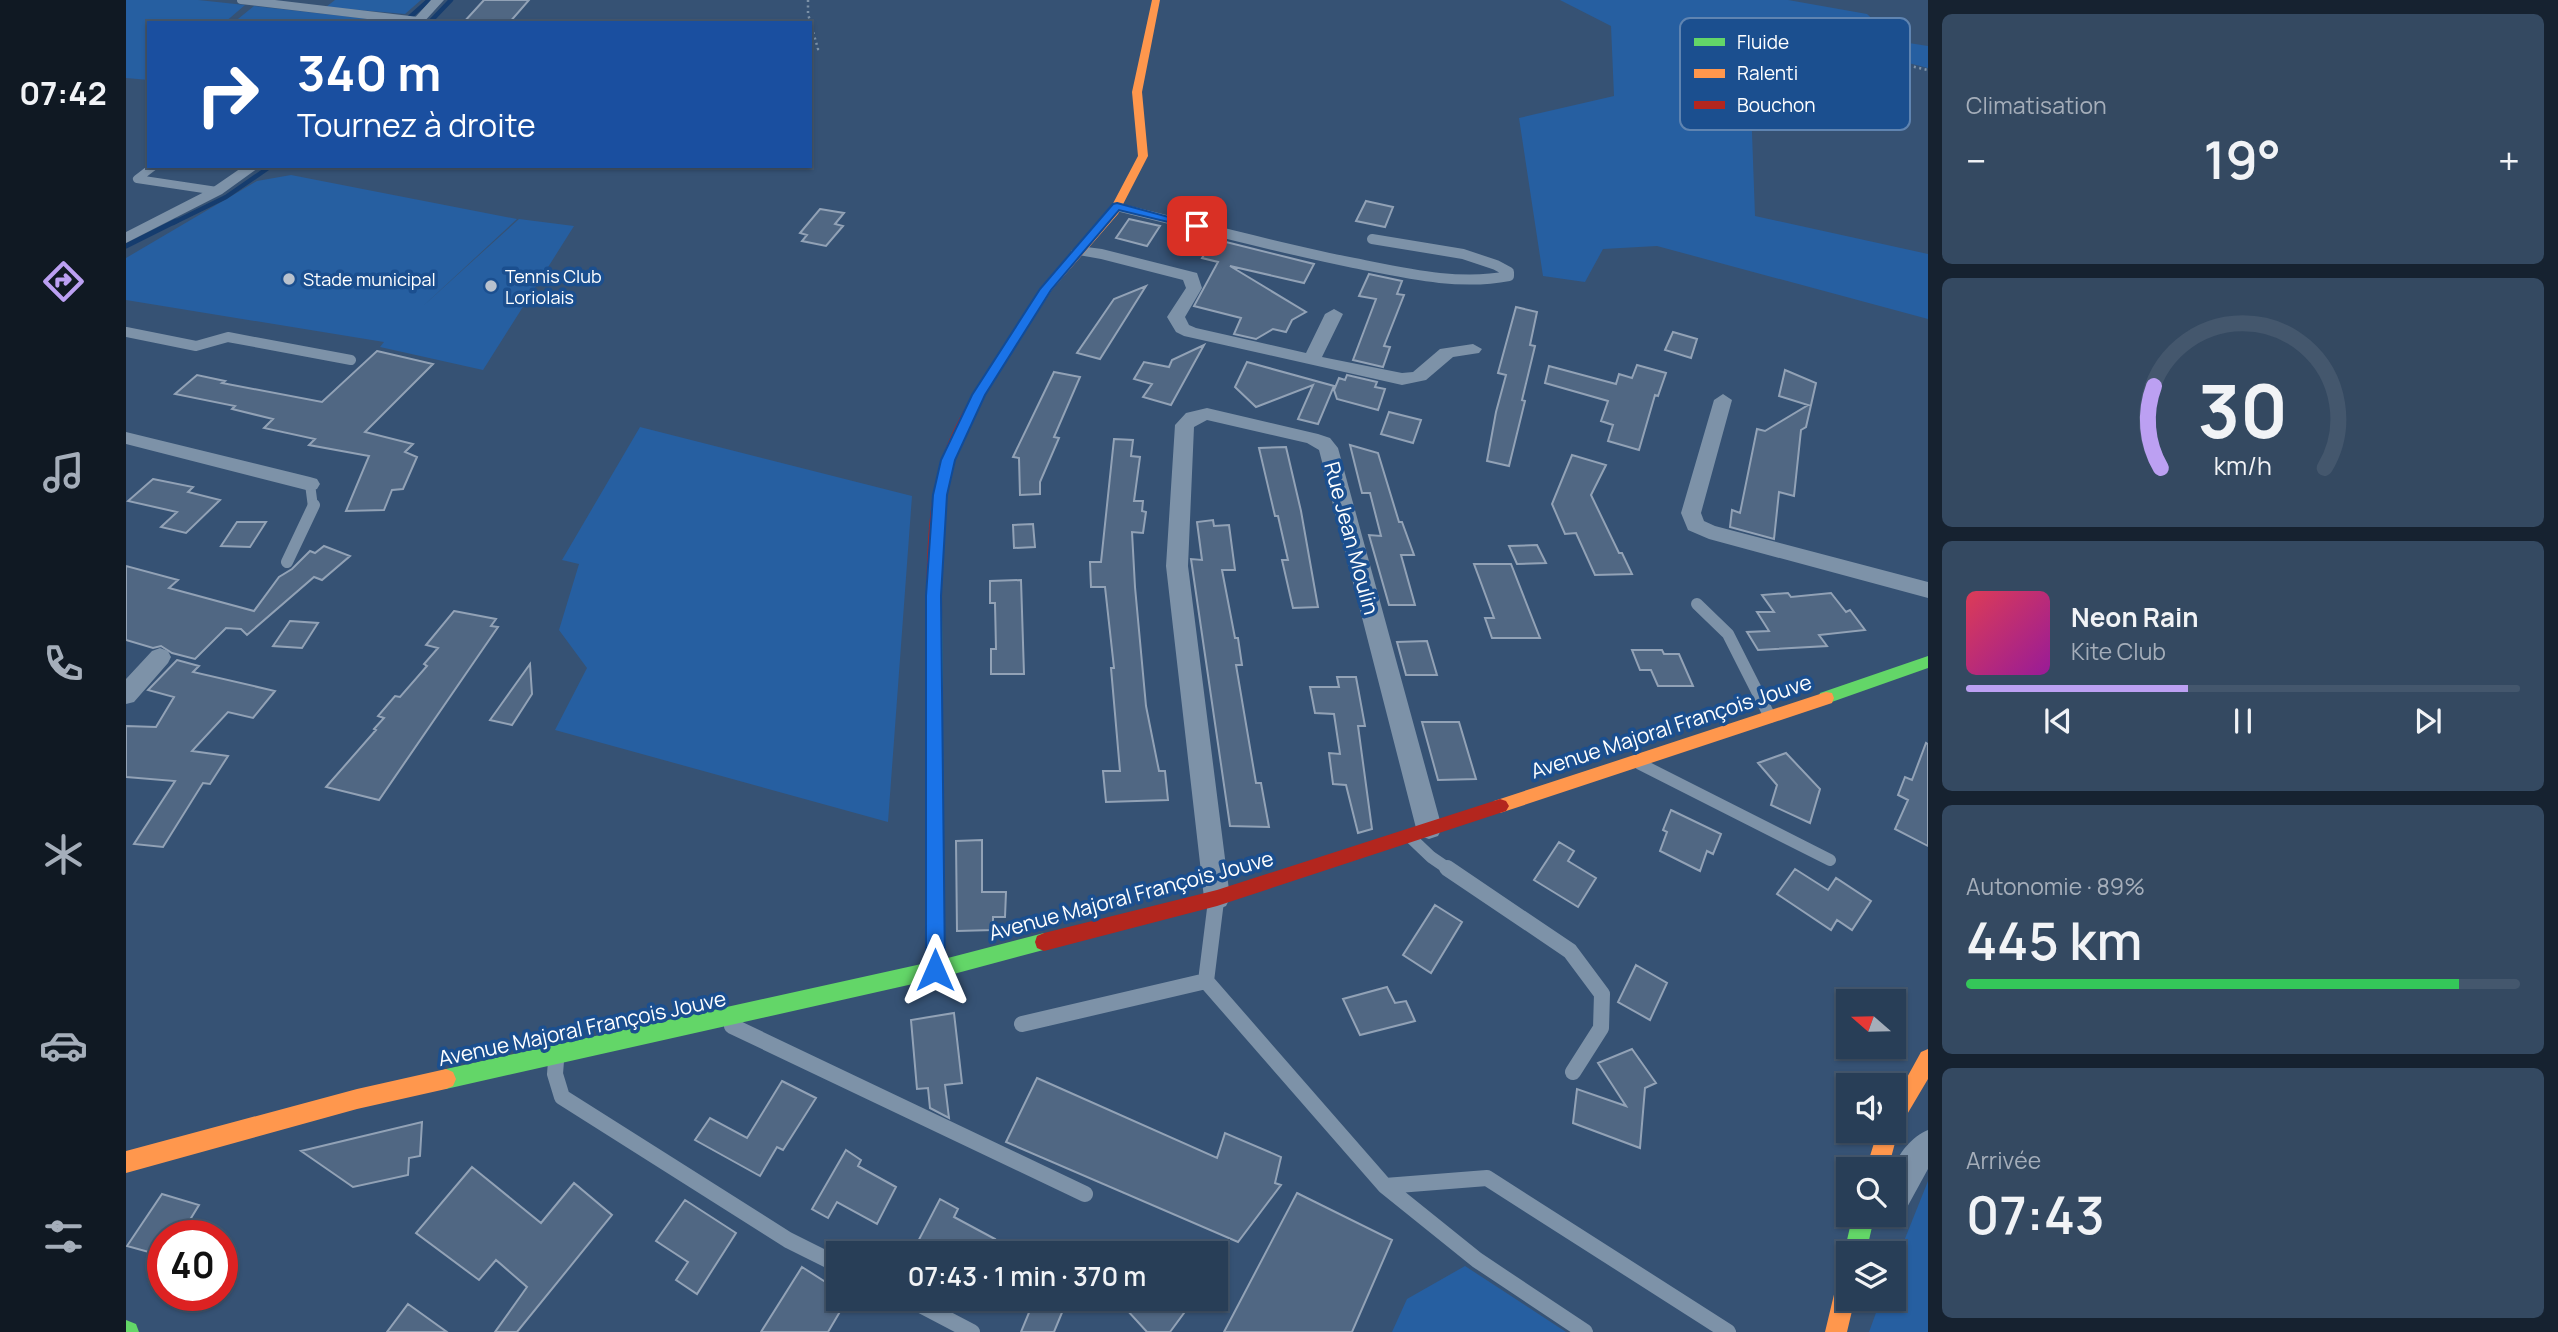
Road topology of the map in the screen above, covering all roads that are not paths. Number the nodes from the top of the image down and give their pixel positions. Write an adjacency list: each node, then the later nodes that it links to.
1 (241, 0): 4 (lane)
2 (438, 0): 5 (street)
3 (1156, 0): 9 (street)
4 (409, 21)
5 (418, 21)
6 (152, 168): 8 (lane)
7 (251, 168): 8 (street)
8 (216, 191): 10 (street)
9 (1117, 206): 11 (lane); 12 (street)
10 (126, 238)
11 (1372, 239)
12 (1079, 251): 17 (street); 33 (street)
13 (1334, 314): 17 (street)
14 (126, 332): 16 (lane)
15 (1473, 349): 17 (street)
16 (351, 360)
17 (1312, 360)
18 (1723, 400): 22 (street)
19 (126, 438): 20 (street)
20 (310, 484): 21 (lane)
21 (287, 562)
22 (1928, 590)
23 (1697, 604): 27 (lane)
24 (160, 656): 26 (street)
25 (1928, 662): 27 (street, Avenue Majoral François Jouve)
26 (126, 695)
27 (1770, 717): 28 (street, Avenue Majoral François Jouve)
28 (1635, 761): 29 (street, Avenue Majoral François Jouve); 31 (lane)
29 (1429, 828): 30 (street, Avenue Majoral François Jouve); 32 (street, Rue Jean Moulin)
30 (1408, 835): 32 (street, Avenue Majoral François Jouve); 39 (lane)
31 (1830, 860)
32 (1217, 898): 33 (street, Avenue Majoral François Jouve); 34 (lane)
33 (935, 970): 35 (street, Avenue Majoral François Jouve)
34 (1206, 981): 36 (lane); 44 (lane)
35 (719, 1020): 37 (street, Avenue Majoral François Jouve); 45 (lane)
36 (1022, 1024)
37 (556, 1056): 42 (street, Avenue Majoral François Jouve); 46 (lane)
38 (1928, 1059): 40 (street)
39 (1573, 1072)
40 (1906, 1098)
41 (1928, 1144): 43 (street)
42 (126, 1162)
43 (1906, 1178)
44 (1385, 1186): 50 (lane); 51 (lane)
45 (1085, 1194)
46 (826, 1259)
47 (930, 1311): 49 (lane)
48 (1841, 1311): 52 (street)
49 (963, 1330)
50 (1585, 1332)
51 (1728, 1332)
52 (1836, 1332)

